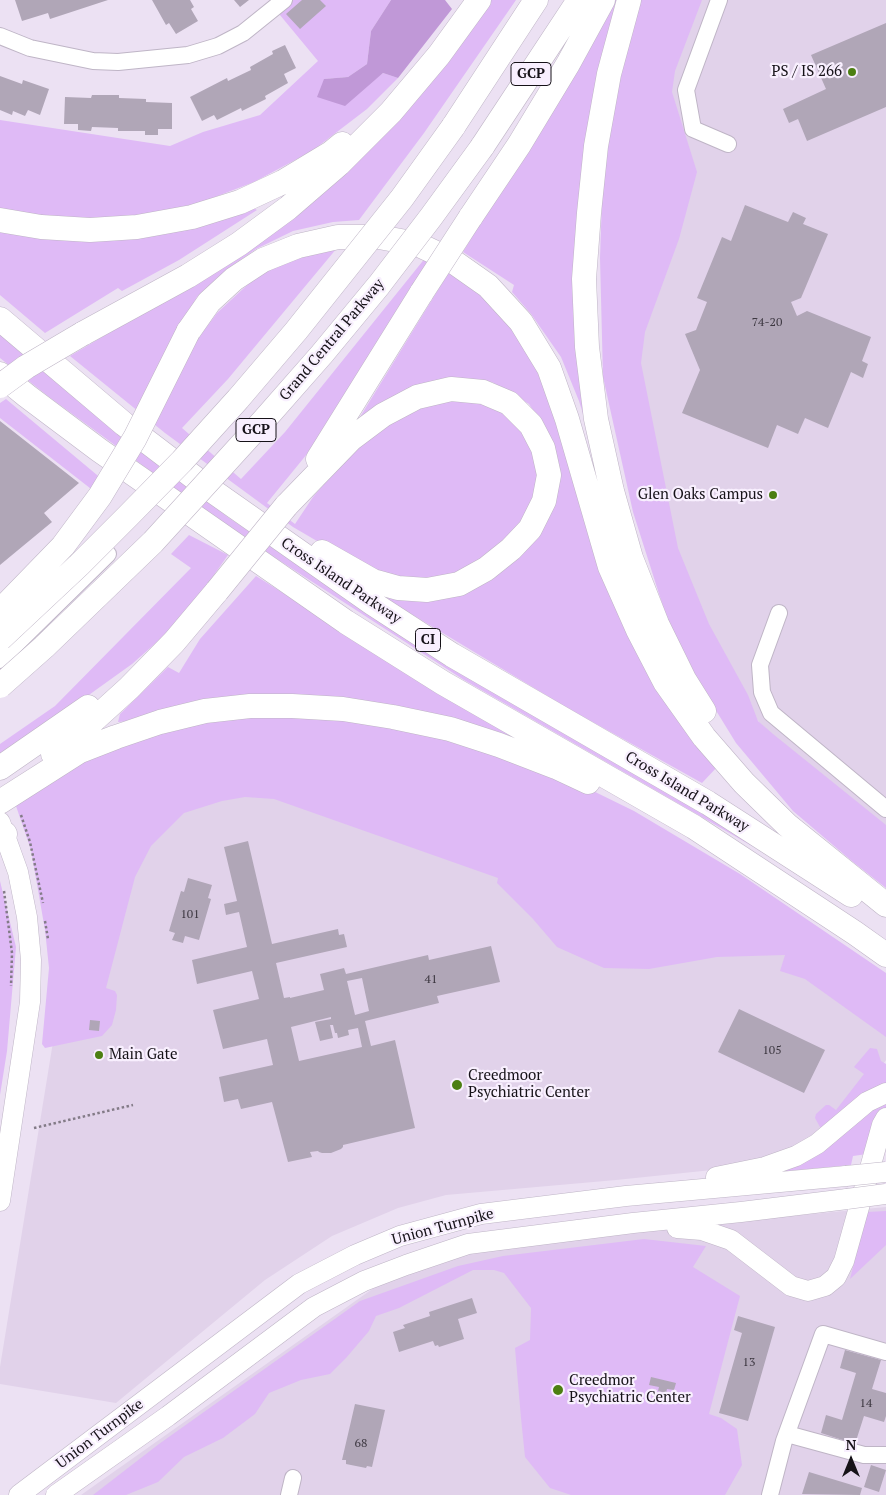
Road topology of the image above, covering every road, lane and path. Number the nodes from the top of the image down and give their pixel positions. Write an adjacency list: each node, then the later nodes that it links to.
1 (284, 0): 8 (street)
2 (479, 0): 9 (highway)
3 (536, 0): 20 (highway, GCP, bridge)
4 (579, 0): 22 (highway, Grand Central Parkway / GCP, bridge)
5 (603, 0): 15 (highway, bridge)
6 (629, 0): 30 (highway)
7 (720, 0): 10 (street)
8 (0, 36)
9 (439, 54): 11 (highway); 14 (highway, bridge)
10 (728, 144)
11 (0, 220)
12 (0, 319): 16 (highway, Cross Island Parkway / CI)
13 (0, 376): 29 (highway, Cross Island Parkway / CI)
14 (0, 386)
15 (344, 435): 16 (highway); 23 (highway, bridge)
16 (204, 485): 33 (highway, Cross Island Parkway / CI)
17 (108, 554): 21 (street)
18 (0, 611): 30 (highway, bridge)
19 (779, 613): 27 (street)
20 (0, 638)
21 (0, 660)
22 (0, 686)
23 (72, 738): 24 (highway); 25 (highway); 26 (highway); 29 (highway)
24 (0, 768)
25 (0, 795)
26 (0, 802)
27 (886, 809)
28 (2, 831): 43 (main road)
29 (772, 878): 34 (highway, Cross Island Parkway / CI)
30 (858, 883): 32 (highway)
31 (3, 888): 35 (path)
32 (886, 905)
33 (886, 918)
34 (886, 955)
35 (11, 986)
36 (886, 1093): 42 (main road)
37 (133, 1105): 39 (path)
38 (886, 1118): 44 (main road)
39 (34, 1128)
40 (886, 1172): 42 (main road, Union Turnpike, bridge)
41 (886, 1194): 44 (main road, Union Turnpike, bridge)
42 (626, 1196): 48 (main road, Union Turnpike)
43 (0, 1202)
44 (633, 1223): 49 (main road, Union Turnpike)
45 (886, 1352): 46 (street)
46 (787, 1434): 47 (street); 50 (street)
47 (886, 1455)
48 (19, 1495)
49 (56, 1495)
50 (770, 1495)

